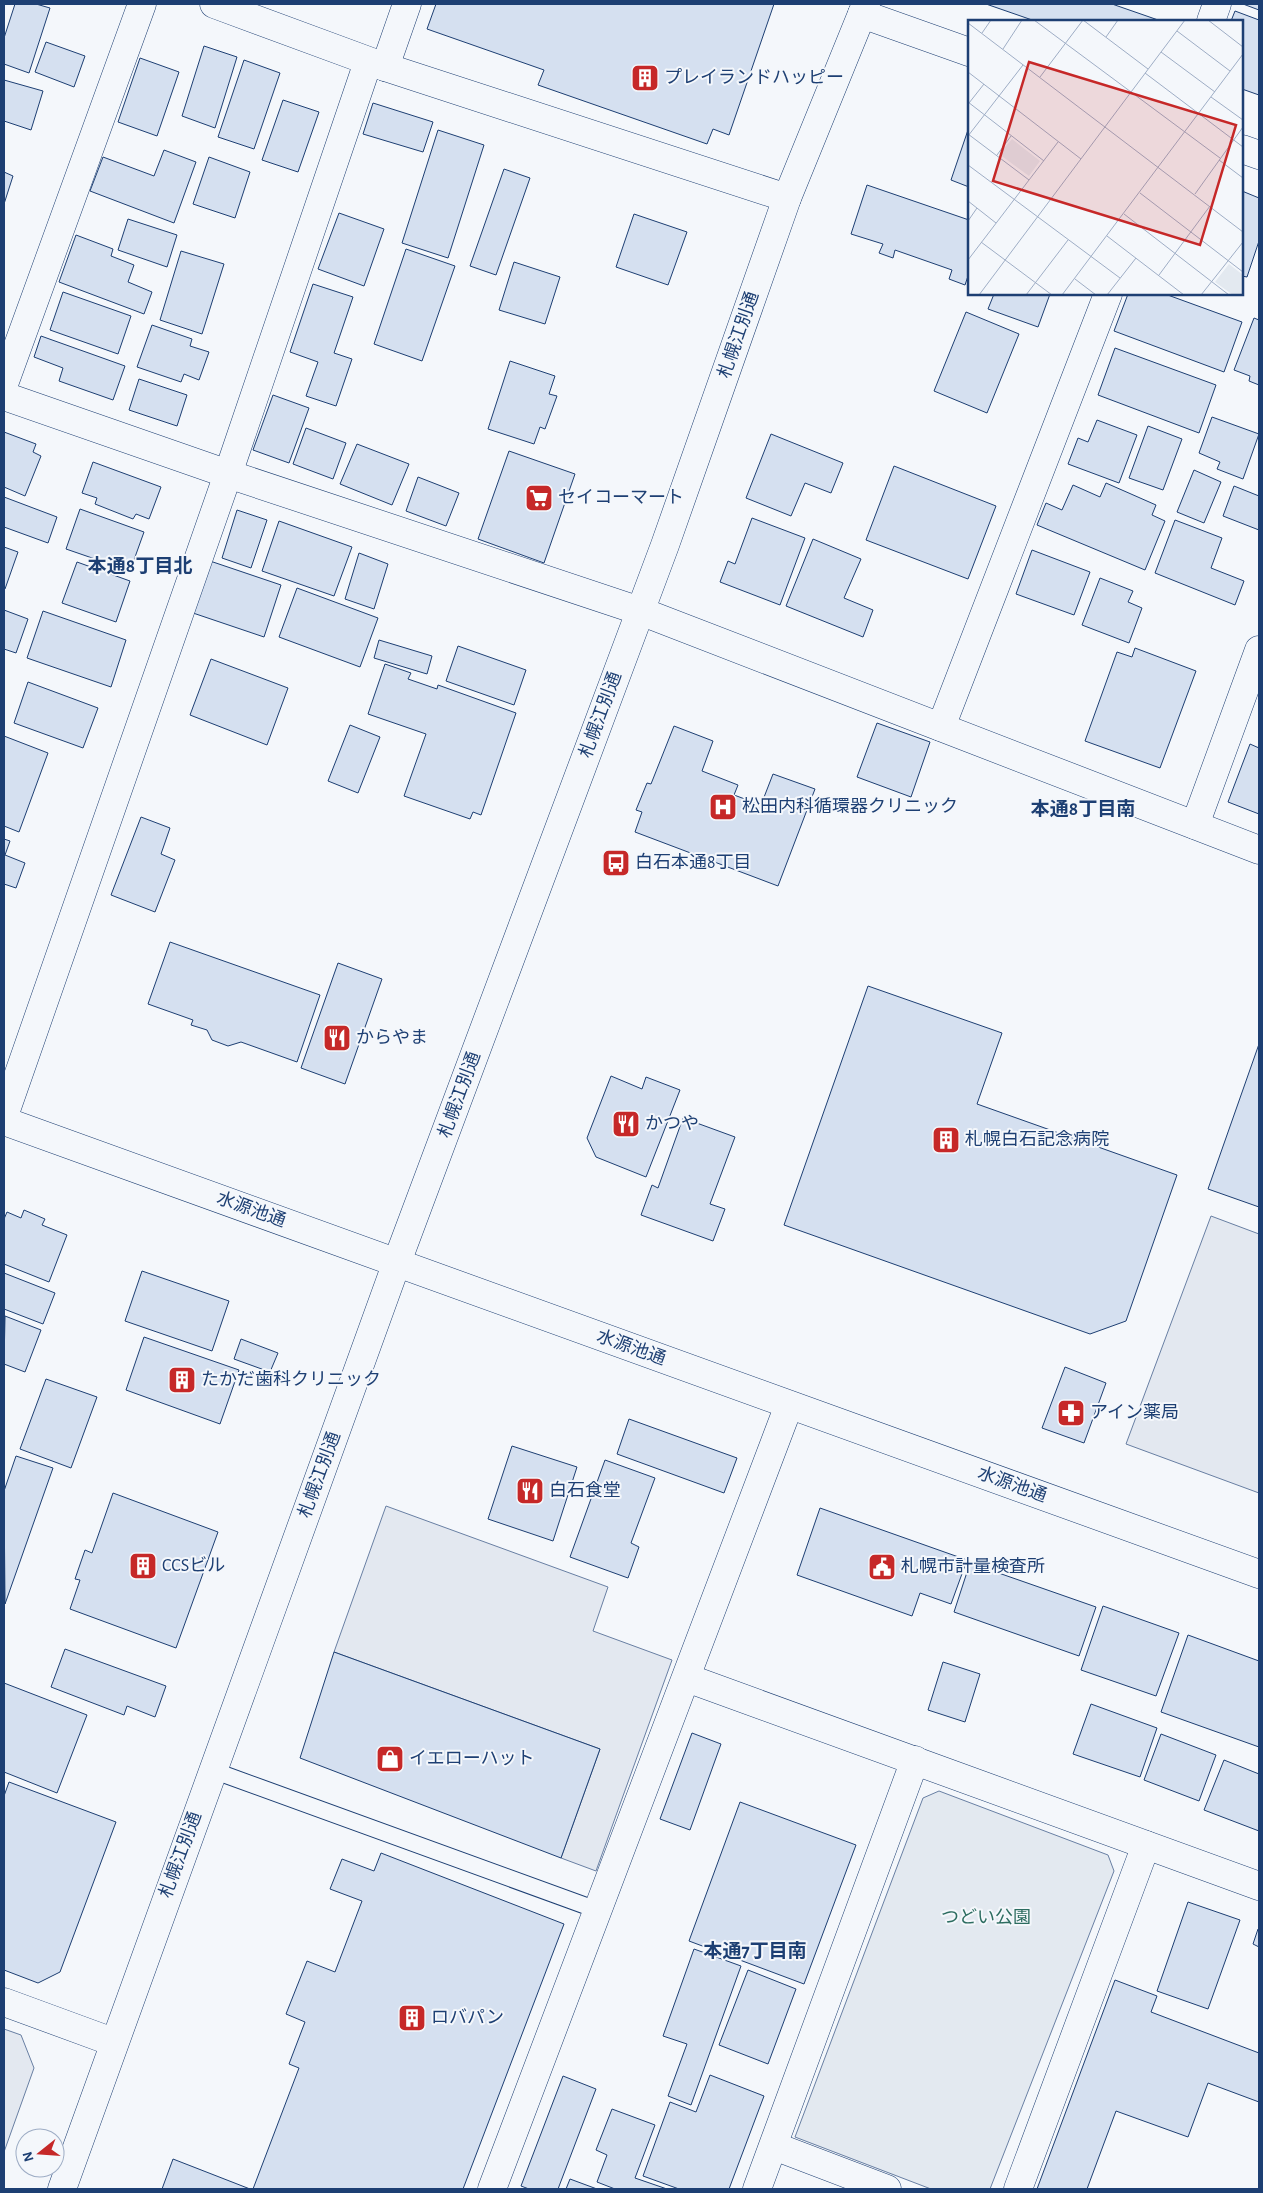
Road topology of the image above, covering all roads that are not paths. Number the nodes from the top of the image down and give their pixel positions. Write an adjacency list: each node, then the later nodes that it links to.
1 (142, 4): 13 (main road)
2 (214, 4): 8 (main road)
3 (407, 4): 8 (main road)
4 (1217, 4): 6 (main road)
5 (864, 9): 7 (main road); 11 (main road, 札幌江別通)
6 (1211, 20)
7 (968, 52)
8 (377, 65): 11 (main road); 15 (main road)
9 (1243, 149): 10 (main road)
10 (1259, 155)
11 (787, 198): 16 (main road, 札幌江別通)
12 (1108, 295): 18 (main road)
13 (4, 384)
14 (4, 396): 15 (main road)
15 (228, 474): 16 (main road); 21 (main road)
16 (640, 611): 18 (main road); 23 (main road, 札幌江別通)
17 (1259, 650): 19 (main road)
18 (942, 727): 19 (main road)
19 (1195, 825): 20 (main road)
20 (1259, 850)
21 (4, 1116)
22 (4, 1122): 23 (main road, 水源池通)
23 (397, 1262): 24 (main road, 水源池通); 28 (main road, 札幌江別通)
24 (790, 1405): 25 (main road, 水源池通); 26 (main road)
25 (1259, 1574)
26 (687, 1678): 27 (main road); 31 (main road)
27 (915, 1760): 29 (main road); 34 (main road)
28 (212, 1770): 31 (lane); 33 (main road, 札幌江別通)
29 (1146, 1845): 30 (main road); 39 (main road)
30 (1259, 1886)
31 (600, 1911): 36 (main road)
32 (4, 2002): 33 (main road)
33 (114, 2042): 35 (main road, 札幌江別通)
34 (774, 2146): 37 (main road); 38 (main road)
35 (62, 2189)
36 (492, 2189)
37 (756, 2189)
38 (888, 2189)
39 (1018, 2189)

